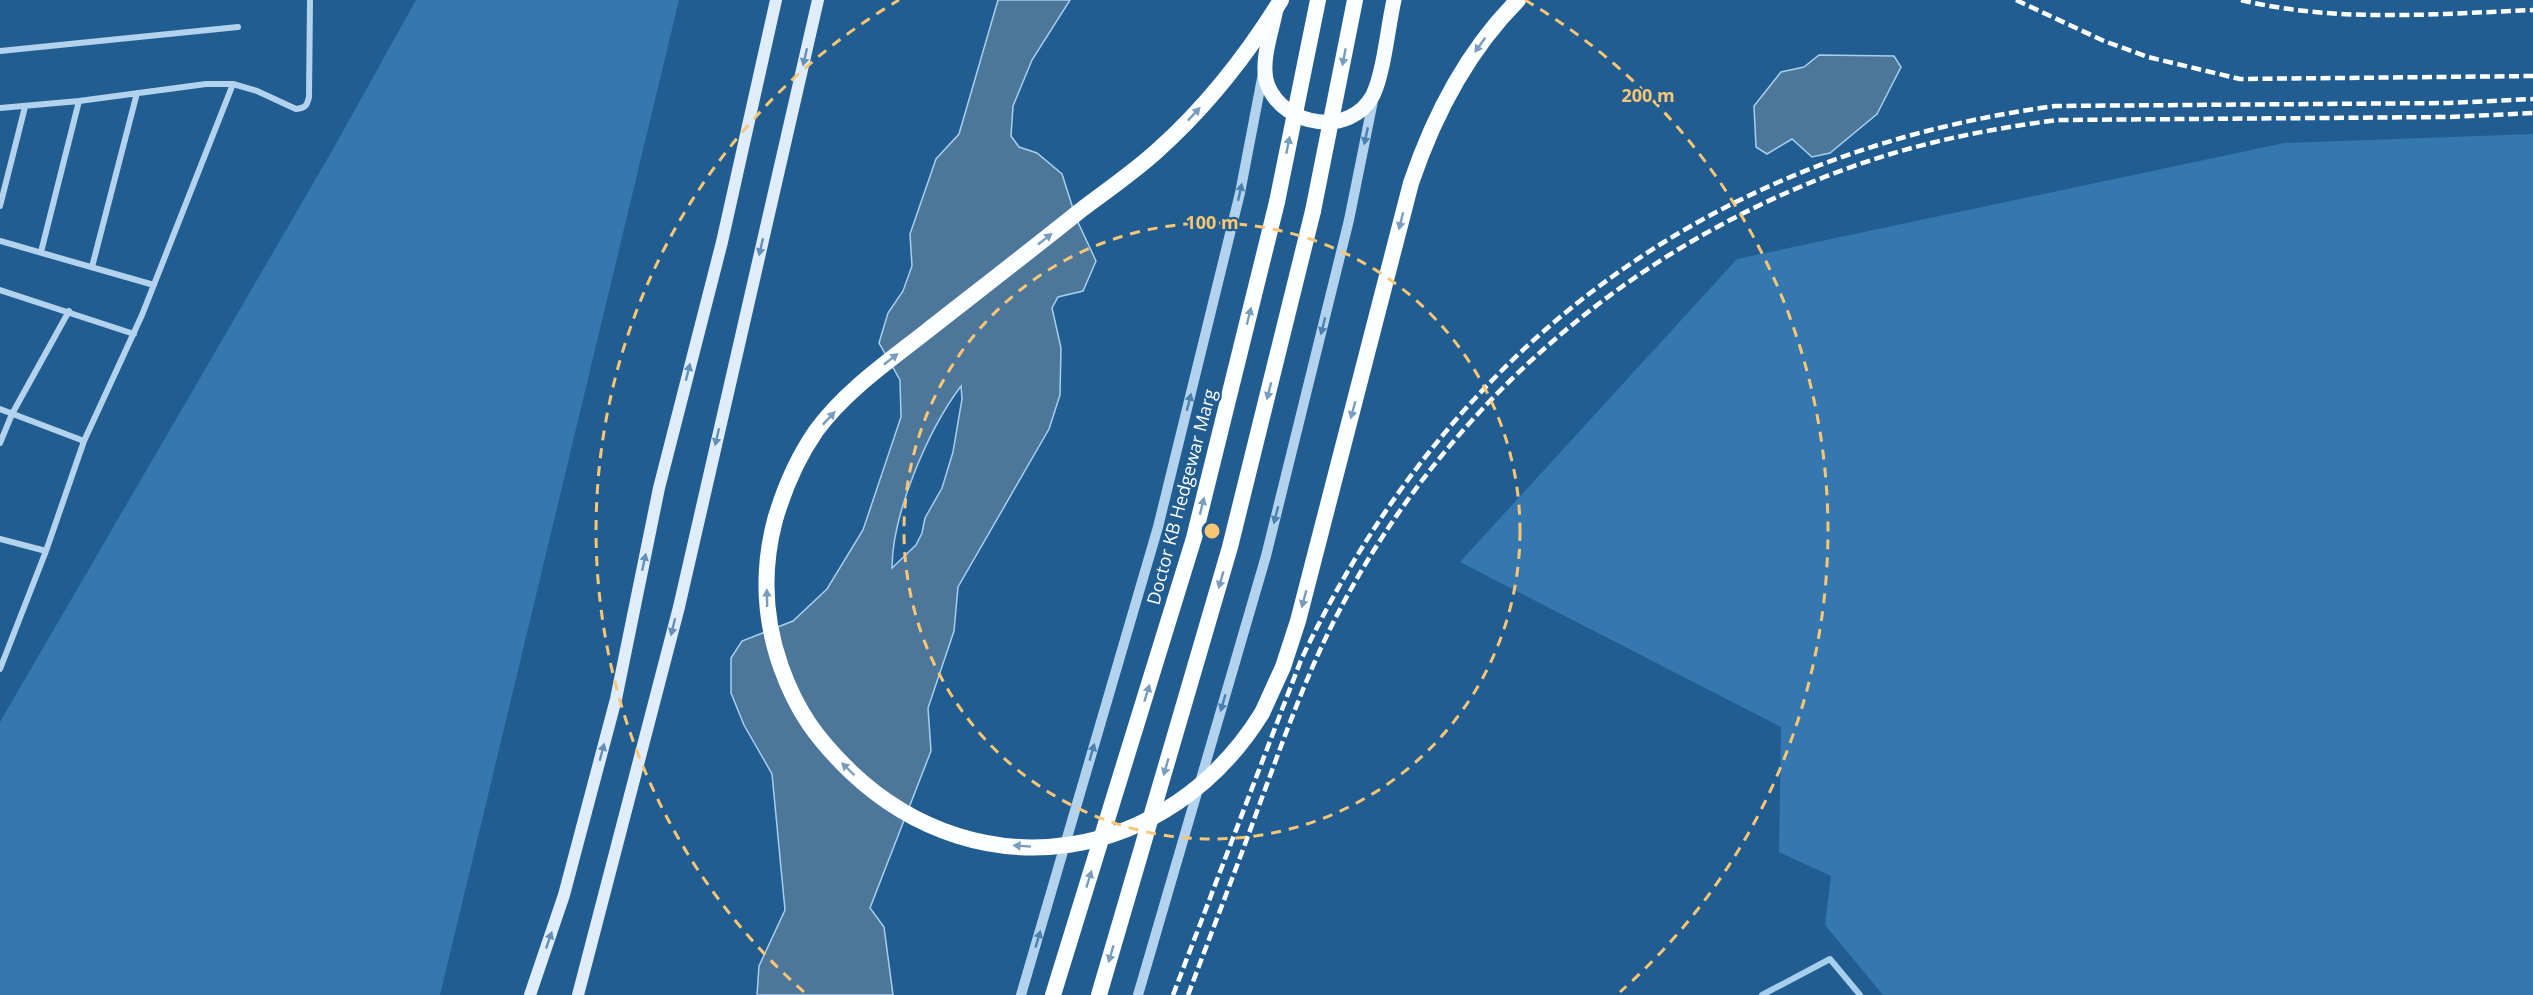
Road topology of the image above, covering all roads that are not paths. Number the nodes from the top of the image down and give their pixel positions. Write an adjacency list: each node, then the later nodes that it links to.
1 (310, 0): 13 (street)
2 (776, 0): 33 (main road, one-way to 2)
3 (818, 0): 34 (main road, one-way to 34)
4 (1280, 0): 8 (highway, one-way to 4, bridge); 11 (main road)
5 (1318, 0): 36 (highway, Doctor KB Hedgewar Marg, one-way to 5, bridge)
6 (1355, 0): 37 (highway, one-way to 37, bridge)
7 (1394, 0): 12 (main road)
8 (1518, 0)
9 (238, 27): 10 (street)
10 (0, 51)
11 (1268, 51): 12 (main road); 35 (street, one-way to 11)
12 (1378, 79): 38 (street, one-way to 38)
13 (234, 84): 14 (street); 22 (street)
14 (137, 93): 15 (street); 21 (street)
15 (79, 101): 16 (street); 20 (street)
16 (25, 107): 17 (street); 18 (street)
17 (0, 108)
18 (0, 206)
19 (0, 241): 20 (street)
20 (41, 252): 21 (street)
21 (92, 267): 22 (street)
22 (154, 285): 25 (street)
23 (0, 290): 24 (street)
24 (69, 311): 25 (street); 27 (street)
25 (134, 334): 28 (street)
26 (0, 409): 27 (street)
27 (12, 414): 28 (street); 29 (street)
28 (84, 441): 31 (street)
29 (0, 443)
30 (0, 539): 31 (street)
31 (46, 551): 32 (street)
32 (0, 669)
33 (530, 995)
34 (578, 995)
35 (1021, 995)
36 (1053, 995)
37 (1099, 995)
38 (1138, 995)

